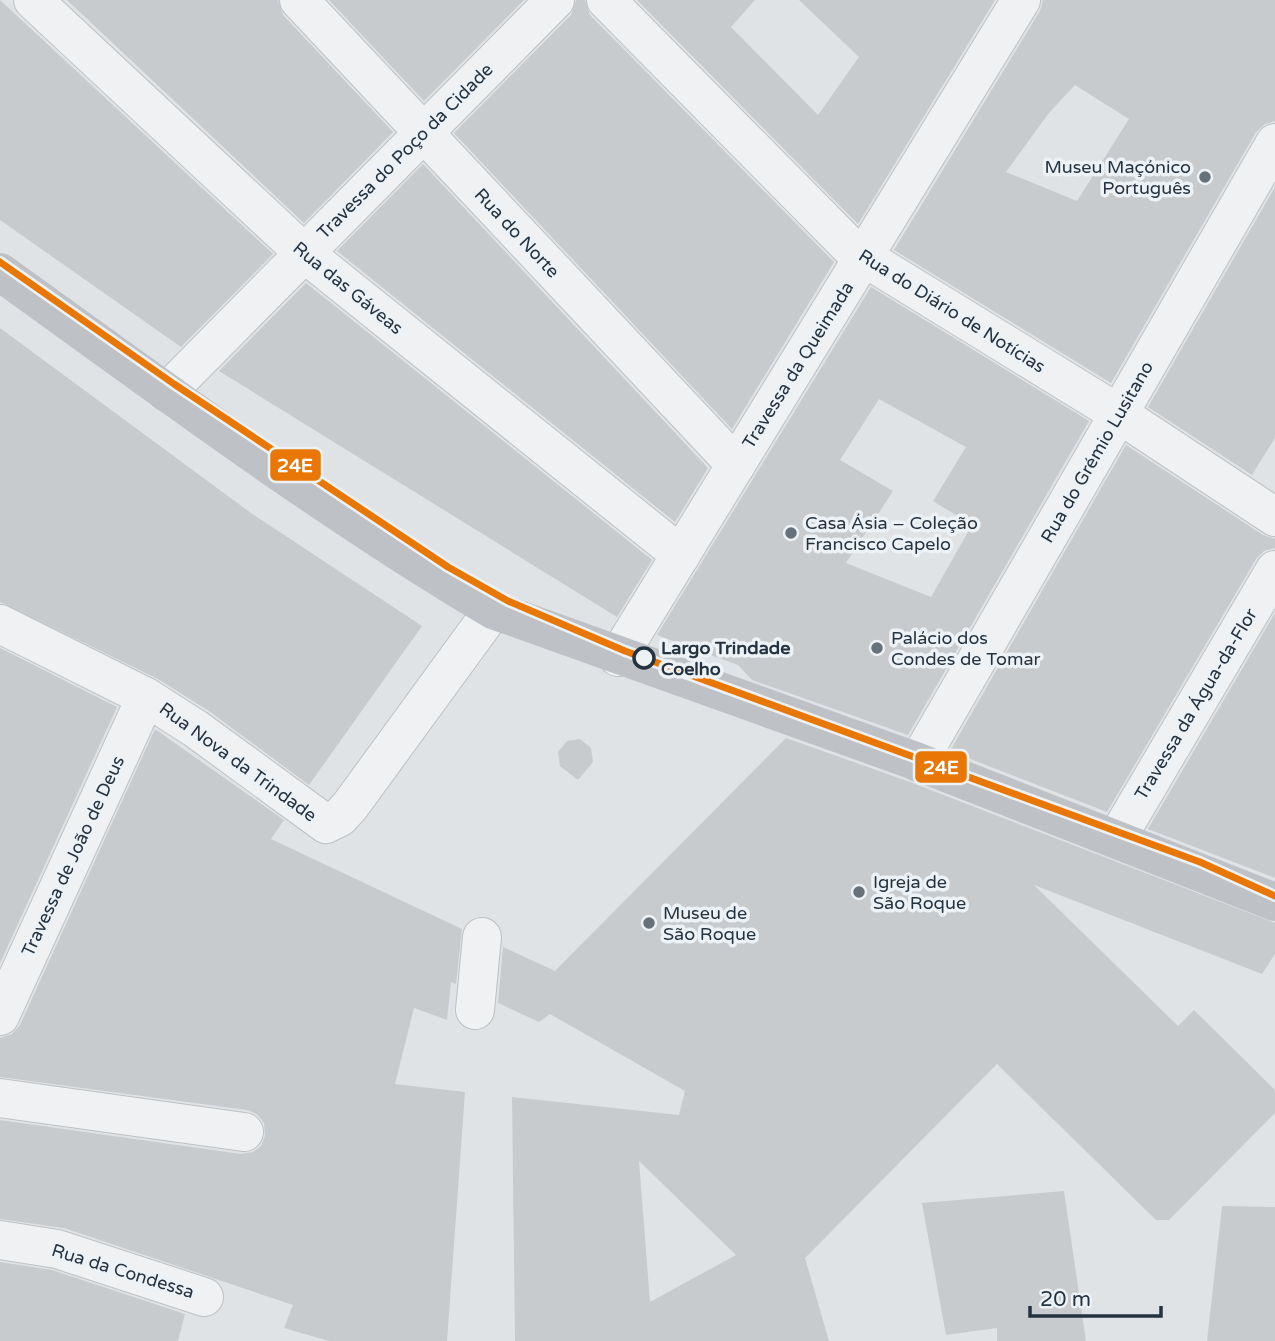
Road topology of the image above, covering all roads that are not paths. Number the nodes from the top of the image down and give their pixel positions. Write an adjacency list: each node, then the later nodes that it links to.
1 (299, 0): 6 (street, Rua do Norte)
2 (555, 0): 6 (street, Travessa do Poço da Cidade)
3 (606, 0): 9 (street, Rua do Diário de Notícias)
4 (43, 3): 8 (street, Rua das Gáveas)
5 (1011, 5): 9 (street, Travessa da Queimada)
6 (422, 132): 8 (street, Travessa do Poço da Cidade); 13 (street, Rua do Norte)
7 (1275, 143): 12 (street, Rua do Grémio Lusitano)
8 (303, 253): 11 (street, Travessa do Poço da Cidade); 15 (street, Rua das Gáveas)
9 (864, 258): 12 (street, Rua do Diário de Notícias); 13 (street, Travessa da Queimada)
10 (0, 272): 11 (main road)
11 (167, 392): 17 (main road)
12 (1119, 414): 14 (street, Rua do Diário de Notícias); 21 (street, Rua do Grémio Lusitano)
13 (736, 465): 15 (street, Travessa da Queimada)
14 (1275, 517)
15 (681, 555): 19 (street, Travessa da Queimada)
16 (1275, 570): 22 (street, Travessa da Água-da-Flor)
17 (493, 610): 19 (main road); 20 (street, Rua Nova da Trindade)
18 (0, 624): 20 (street, Rua Nova da Trindade)
19 (618, 657): 21 (main road)
20 (146, 697): 26 (street, Travessa de João de Deus)
21 (918, 762): 22 (main road)
22 (1117, 838): 23 (main road)
23 (1275, 902)
24 (482, 937): 25 (street)
25 (475, 1010)
26 (0, 1016)
27 (0, 1098): 28 (street)
28 (244, 1132)
29 (0, 1240): 30 (street, Rua da Condessa)
30 (204, 1297)

